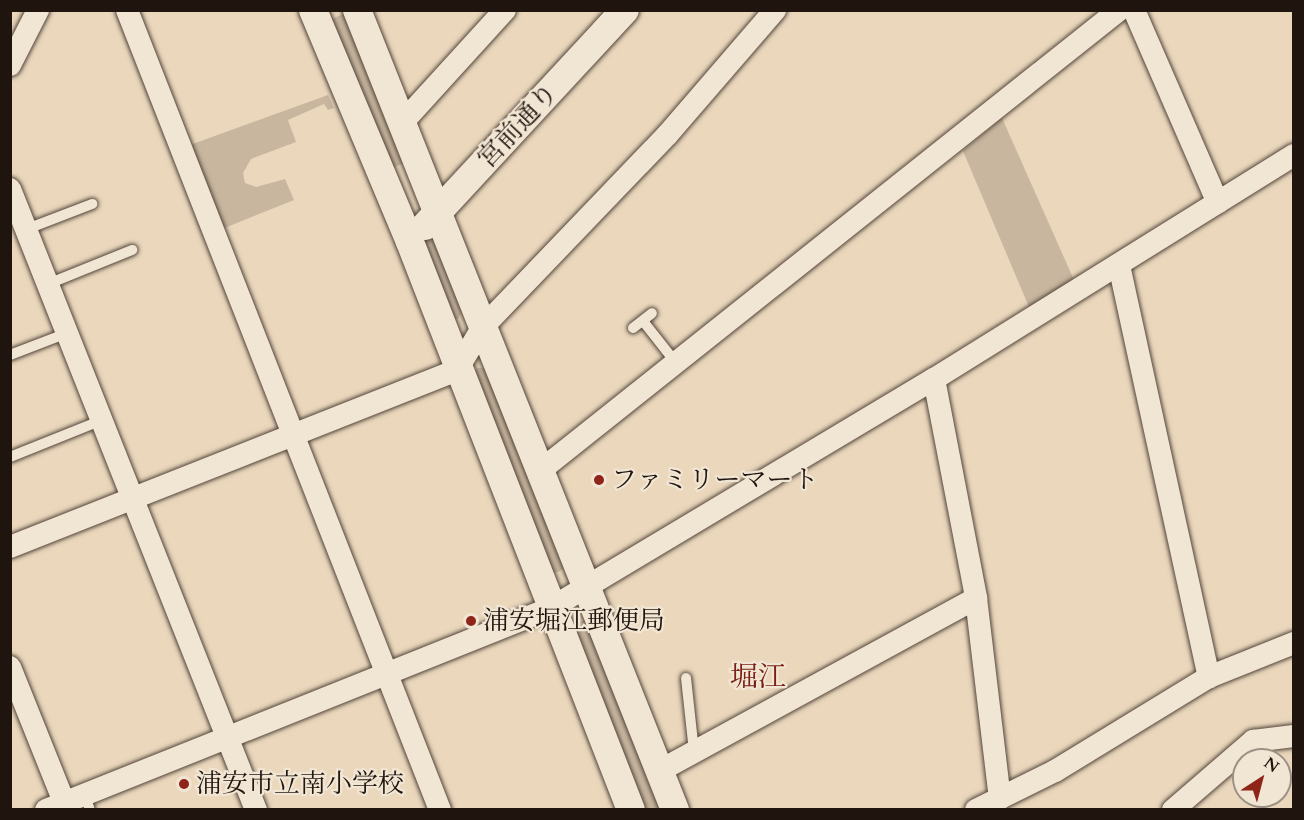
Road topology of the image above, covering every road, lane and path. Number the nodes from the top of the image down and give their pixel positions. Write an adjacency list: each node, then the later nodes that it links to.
1 (38, 10): 10 (street)
2 (127, 10): 32 (street)
3 (313, 10): 18 (street)
4 (357, 10): 11 (street)
5 (505, 10): 11 (street)
6 (626, 10): 16 (street, 宮前通り)
7 (775, 10): 24 (street)
8 (1119, 10): 28 (street)
9 (1134, 10): 14 (street)
10 (10, 65)
11 (402, 123): 16 (street)
12 (1293, 155): 14 (street)
13 (10, 189): 17 (street)
14 (1218, 203): 20 (street)
15 (92, 204): 17 (lane)
16 (436, 214): 18 (street, 宮前通り); 24 (street)
17 (27, 230): 21 (street)
18 (410, 242): 29 (street)
19 (132, 250): 21 (lane)
20 (1119, 265): 30 (street); 43 (street)
21 (48, 284): 26 (street)
22 (652, 313): 23 (lane)
23 (643, 321): 25 (lane); 28 (lane)
24 (482, 328): 29 (street); 34 (street)
25 (633, 328)
26 (67, 333): 27 (lane); 31 (street)
27 (10, 355)
28 (676, 363): 34 (street)
29 (457, 370): 32 (street); 39 (street)
30 (934, 379): 37 (street); 38 (street)
31 (102, 420): 33 (lane); 35 (street)
32 (293, 435): 35 (street); 42 (street)
33 (10, 457)
34 (541, 470): 37 (street)
35 (133, 498): 36 (street); 45 (street)
36 (10, 547)
37 (584, 589): 39 (street); 48 (street)
38 (976, 598): 47 (street); 49 (street)
39 (551, 608): 42 (street); 53 (street)
40 (1293, 643): 43 (street)
41 (10, 667): 50 (street)
42 (387, 675): 45 (street); 52 (street)
43 (1209, 677): 49 (street)
44 (686, 678): 47 (lane)
45 (227, 735): 50 (street); 51 (street)
46 (1293, 736): 56 (street)
47 (694, 752): 48 (street)
48 (661, 770): 54 (street)
49 (1000, 799): 55 (street)
50 (71, 804)
51 (256, 810)
52 (440, 810)
53 (631, 810)
54 (675, 810)
55 (976, 810)
56 (1173, 810)

